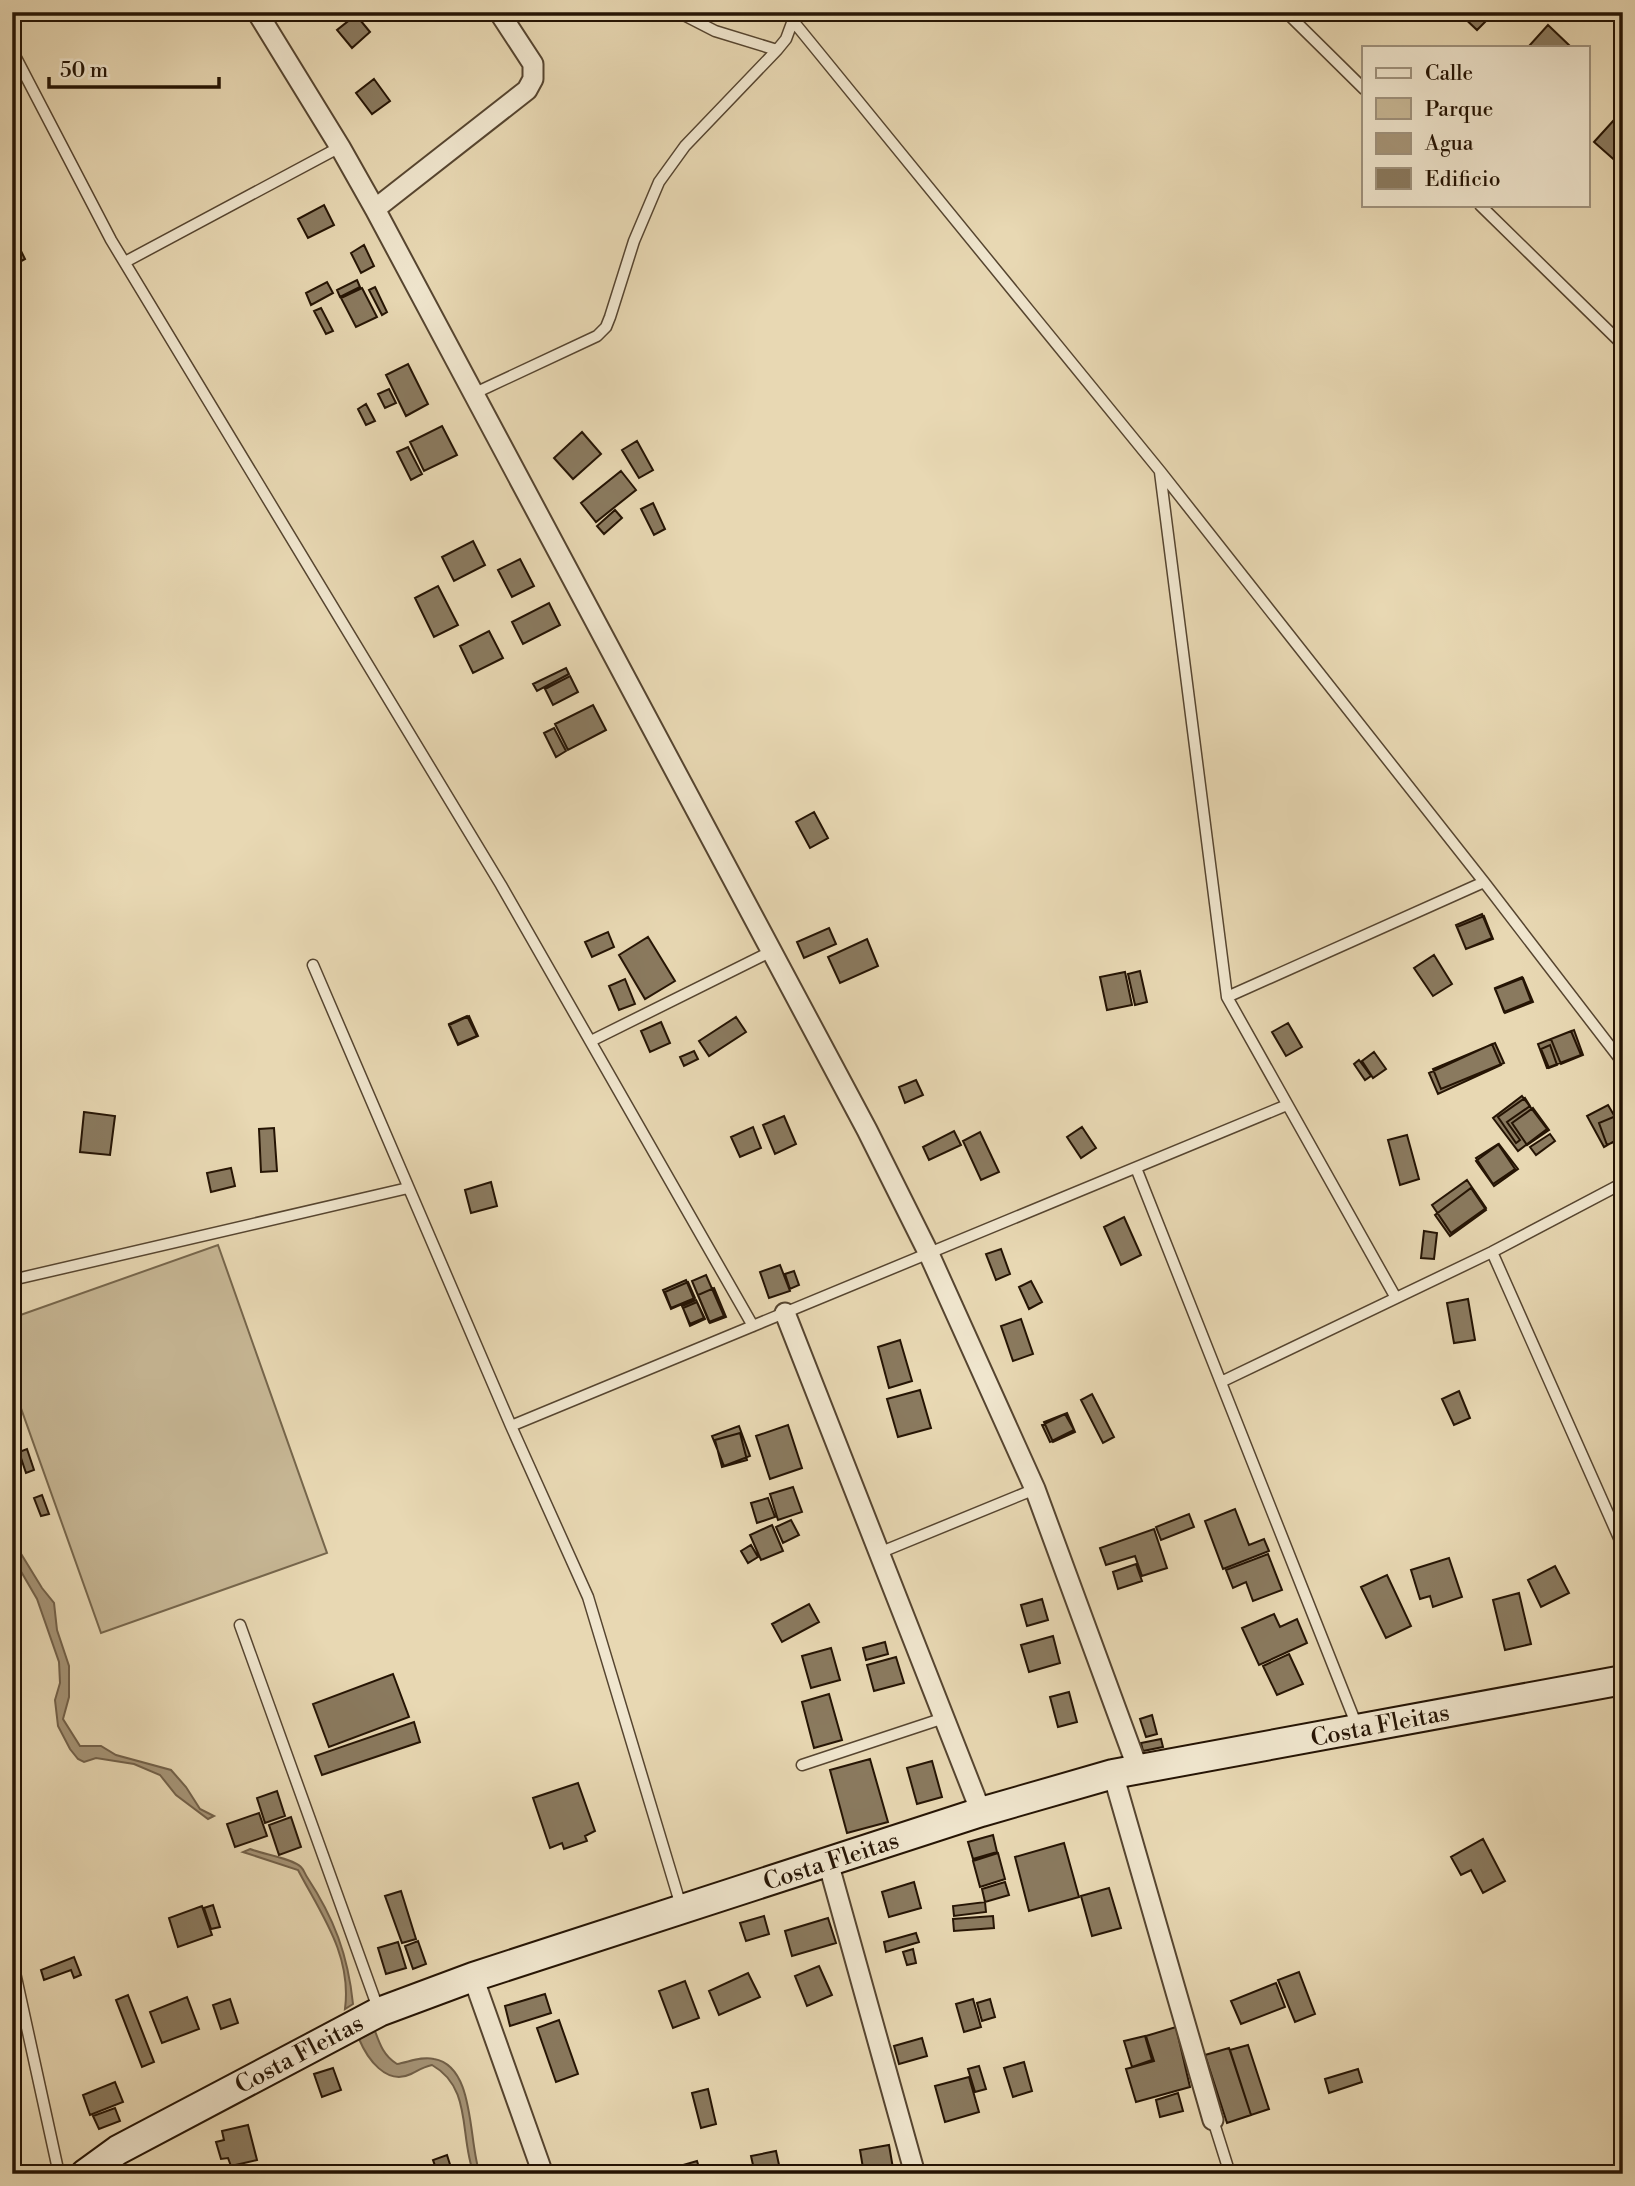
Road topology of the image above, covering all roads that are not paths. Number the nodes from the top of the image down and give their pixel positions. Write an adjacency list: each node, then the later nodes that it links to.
1 (257, 12): 9 (street)
2 (499, 12): 11 (street)
3 (678, 12): 7 (lane)
4 (1286, 12): 8 (lane)
5 (794, 16): 7 (lane); 15 (lane)
6 (12, 50): 12 (lane)
7 (777, 50): 14 (lane)
8 (1362, 87)
9 (340, 147): 11 (street); 12 (lane)
10 (1481, 206): 13 (lane)
11 (375, 209): 14 (street)
12 (125, 262): 20 (lane)
13 (1623, 345)
14 (472, 394): 17 (street)
15 (1160, 471): 16 (lane); 19 (lane)
16 (1484, 881): 19 (lane); 21 (lane)
17 (772, 950): 20 (lane); 27 (street)
18 (313, 965): 25 (lane)
19 (1227, 997): 22 (lane)
20 (591, 1041): 31 (lane)
21 (1623, 1063)
22 (1287, 1105): 23 (lane); 29 (lane)
23 (1136, 1168): 27 (lane); 32 (lane)
24 (1623, 1183): 26 (lane)
25 (408, 1188): 28 (lane); 33 (lane)
26 (1492, 1252): 29 (lane); 35 (lane)
27 (929, 1254): 30 (lane); 34 (street)
28 (12, 1280)
29 (1396, 1298): 32 (lane)
30 (785, 1313): 31 (lane); 36 (street)
31 (753, 1326): 33 (lane)
32 (1221, 1382): 40 (lane)
33 (511, 1426): 45 (lane)
34 (1035, 1489): 36 (lane); 42 (street)
35 (1623, 1547)
36 (879, 1553): 39 (street)
37 (240, 1625): 48 (lane)
38 (1623, 1681): 40 (main road, Costa Fleitas)
39 (944, 1718): 41 (lane); 43 (street)
40 (1358, 1729): 42 (main road, Costa Fleitas)
41 (802, 1765)
42 (1126, 1771): 43 (main road, Costa Fleitas); 49 (street)
43 (981, 1812): 44 (main road, Costa Fleitas)
44 (828, 1861): 45 (main road, Costa Fleitas); 53 (street)
45 (682, 1909): 47 (main road, Costa Fleitas)
46 (12, 1959): 50 (lane)
47 (473, 1977): 48 (main road, Costa Fleitas); 52 (street)
48 (379, 2011): 51 (main road, Costa Fleitas)
49 (1213, 2120): 54 (lane)
50 (59, 2174)
51 (85, 2174)
52 (543, 2174)
53 (915, 2174)
54 (1230, 2174)

